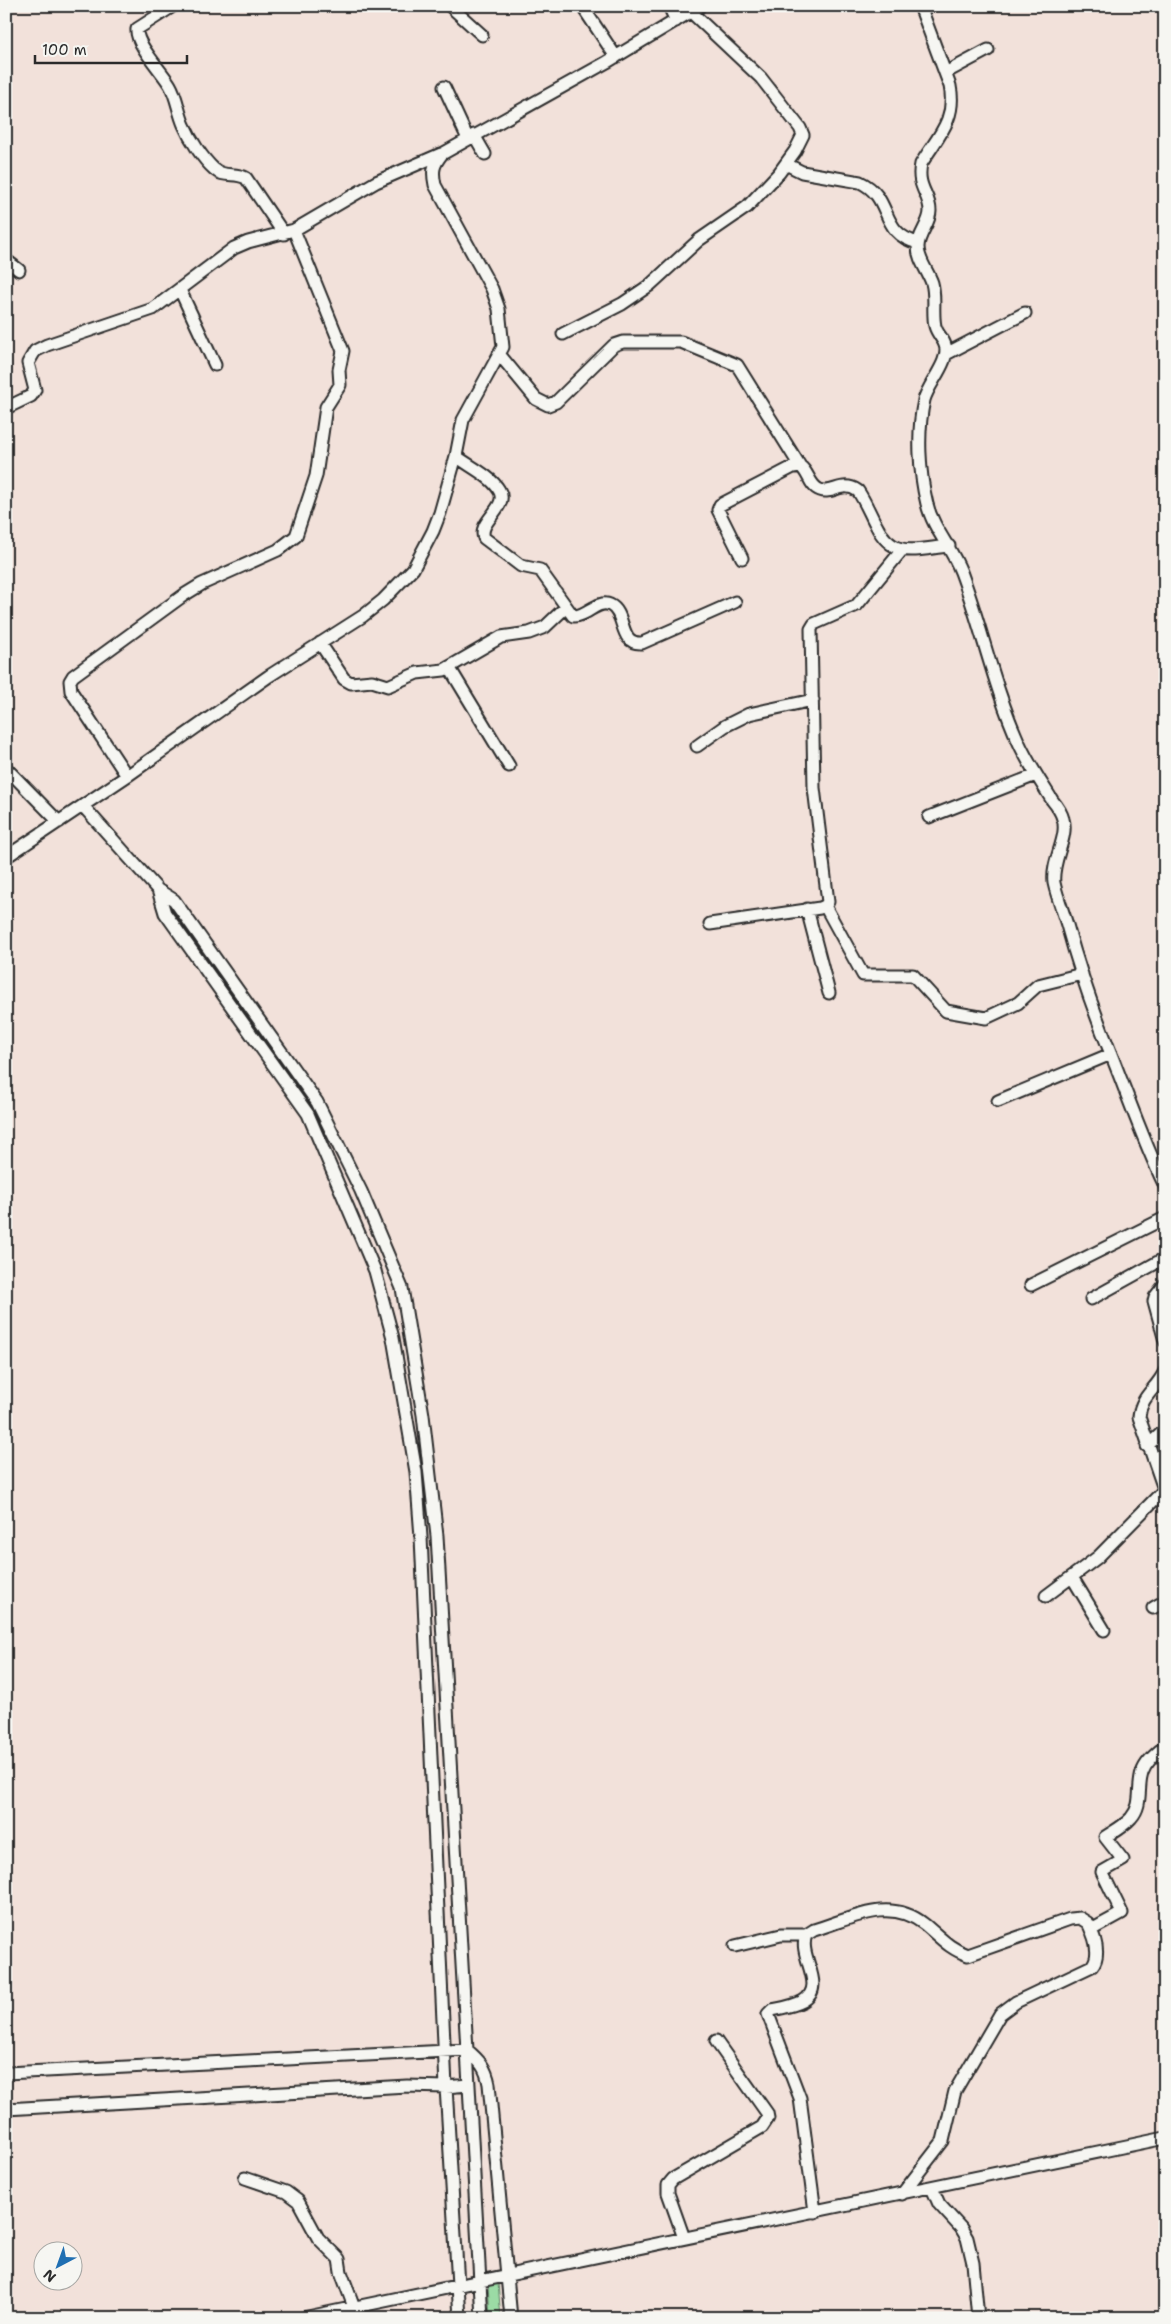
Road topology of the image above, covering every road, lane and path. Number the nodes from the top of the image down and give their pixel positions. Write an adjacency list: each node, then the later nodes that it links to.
1 (173, 6): 17 (street)
2 (450, 6): 8 (street)
3 (582, 6): 10 (street)
4 (669, 6): 7 (street)
5 (920, 6): 11 (street)
6 (696, 9): 7 (street); 16 (street)
7 (676, 21): 10 (street)
8 (482, 35)
9 (988, 50): 11 (street)
10 (616, 57): 13 (street)
11 (945, 73): 18 (street)
12 (444, 87): 13 (street)
13 (471, 137): 14 (street); 15 (street)
14 (442, 154): 17 (street); 24 (street)
15 (485, 154)
16 (786, 164): 18 (street); 23 (street)
17 (289, 232): 21 (street); 42 (street)
18 (918, 243): 25 (street)
19 (6, 260): 20 (street)
20 (20, 270)
21 (180, 290): 26 (street); 27 (street)
22 (1025, 313): 25 (street)
23 (563, 334)
24 (499, 354): 28 (street); 29 (street)
25 (946, 354): 30 (street)
26 (215, 365)
27 (6, 408)
28 (456, 456): 34 (street); 35 (street)
29 (800, 466): 31 (street); 32 (street)
30 (949, 546): 31 (street); 41 (street)
31 (902, 550): 37 (street)
32 (742, 558)
33 (735, 602): 34 (street)
34 (566, 607): 36 (street)
35 (320, 643): 36 (street); 42 (street)
36 (449, 667): 39 (street)
37 (813, 700): 38 (street); 48 (street)
38 (697, 746)
39 (509, 766)
40 (6, 768): 45 (street)
41 (1036, 775): 44 (street); 51 (street)
42 (127, 776): 43 (street)
43 (83, 806): 45 (street); 47 (street)
44 (929, 817)
45 (59, 822): 46 (street)
46 (6, 857)
47 (158, 890): 76 (street); 77 (street)
48 (825, 906): 49 (street); 51 (street)
49 (807, 910): 50 (street); 52 (street)
50 (710, 924)
51 (1082, 974): 53 (street)
52 (829, 993)
53 (1111, 1054): 54 (street); 55 (street)
54 (998, 1102)
55 (1165, 1186)
56 (1165, 1218): 59 (street)
57 (1165, 1258): 60 (street)
58 (1165, 1284): 61 (street)
59 (1031, 1285)
60 (1091, 1299)
61 (1165, 1341)
62 (1165, 1372): 64 (street)
63 (1165, 1430): 64 (street)
64 (1148, 1446): 65 (street)
65 (1164, 1491): 66 (street)
66 (1072, 1577): 67 (street); 70 (street)
67 (1046, 1596)
68 (1165, 1601): 69 (street)
69 (1153, 1608)
70 (1104, 1630)
71 (1165, 1746): 72 (street)
72 (1091, 1930): 73 (street); 85 (street)
73 (806, 1935): 74 (street); 86 (street)
74 (735, 1946)
75 (716, 2041): 87 (street)
76 (467, 2050): 77 (street); 79 (street); 88 (street)
77 (444, 2051): 78 (street); 80 (street)
78 (6, 2073)
79 (468, 2085): 80 (street); 89 (street)
80 (446, 2087): 81 (street); 90 (street)
81 (6, 2109)
82 (1165, 2138): 84 (street)
83 (245, 2178): 91 (street)
84 (932, 2188): 85 (street); 96 (street)
85 (902, 2194): 86 (street)
86 (815, 2212): 87 (street)
87 (684, 2238): 88 (street)
88 (506, 2274): 89 (street); 95 (street)
89 (480, 2280): 90 (street); 94 (street)
90 (457, 2286): 91 (street); 93 (street)
91 (354, 2307): 92 (street)
92 (303, 2318)
93 (460, 2318)
94 (482, 2318)
95 (511, 2318)
96 (978, 2318)

